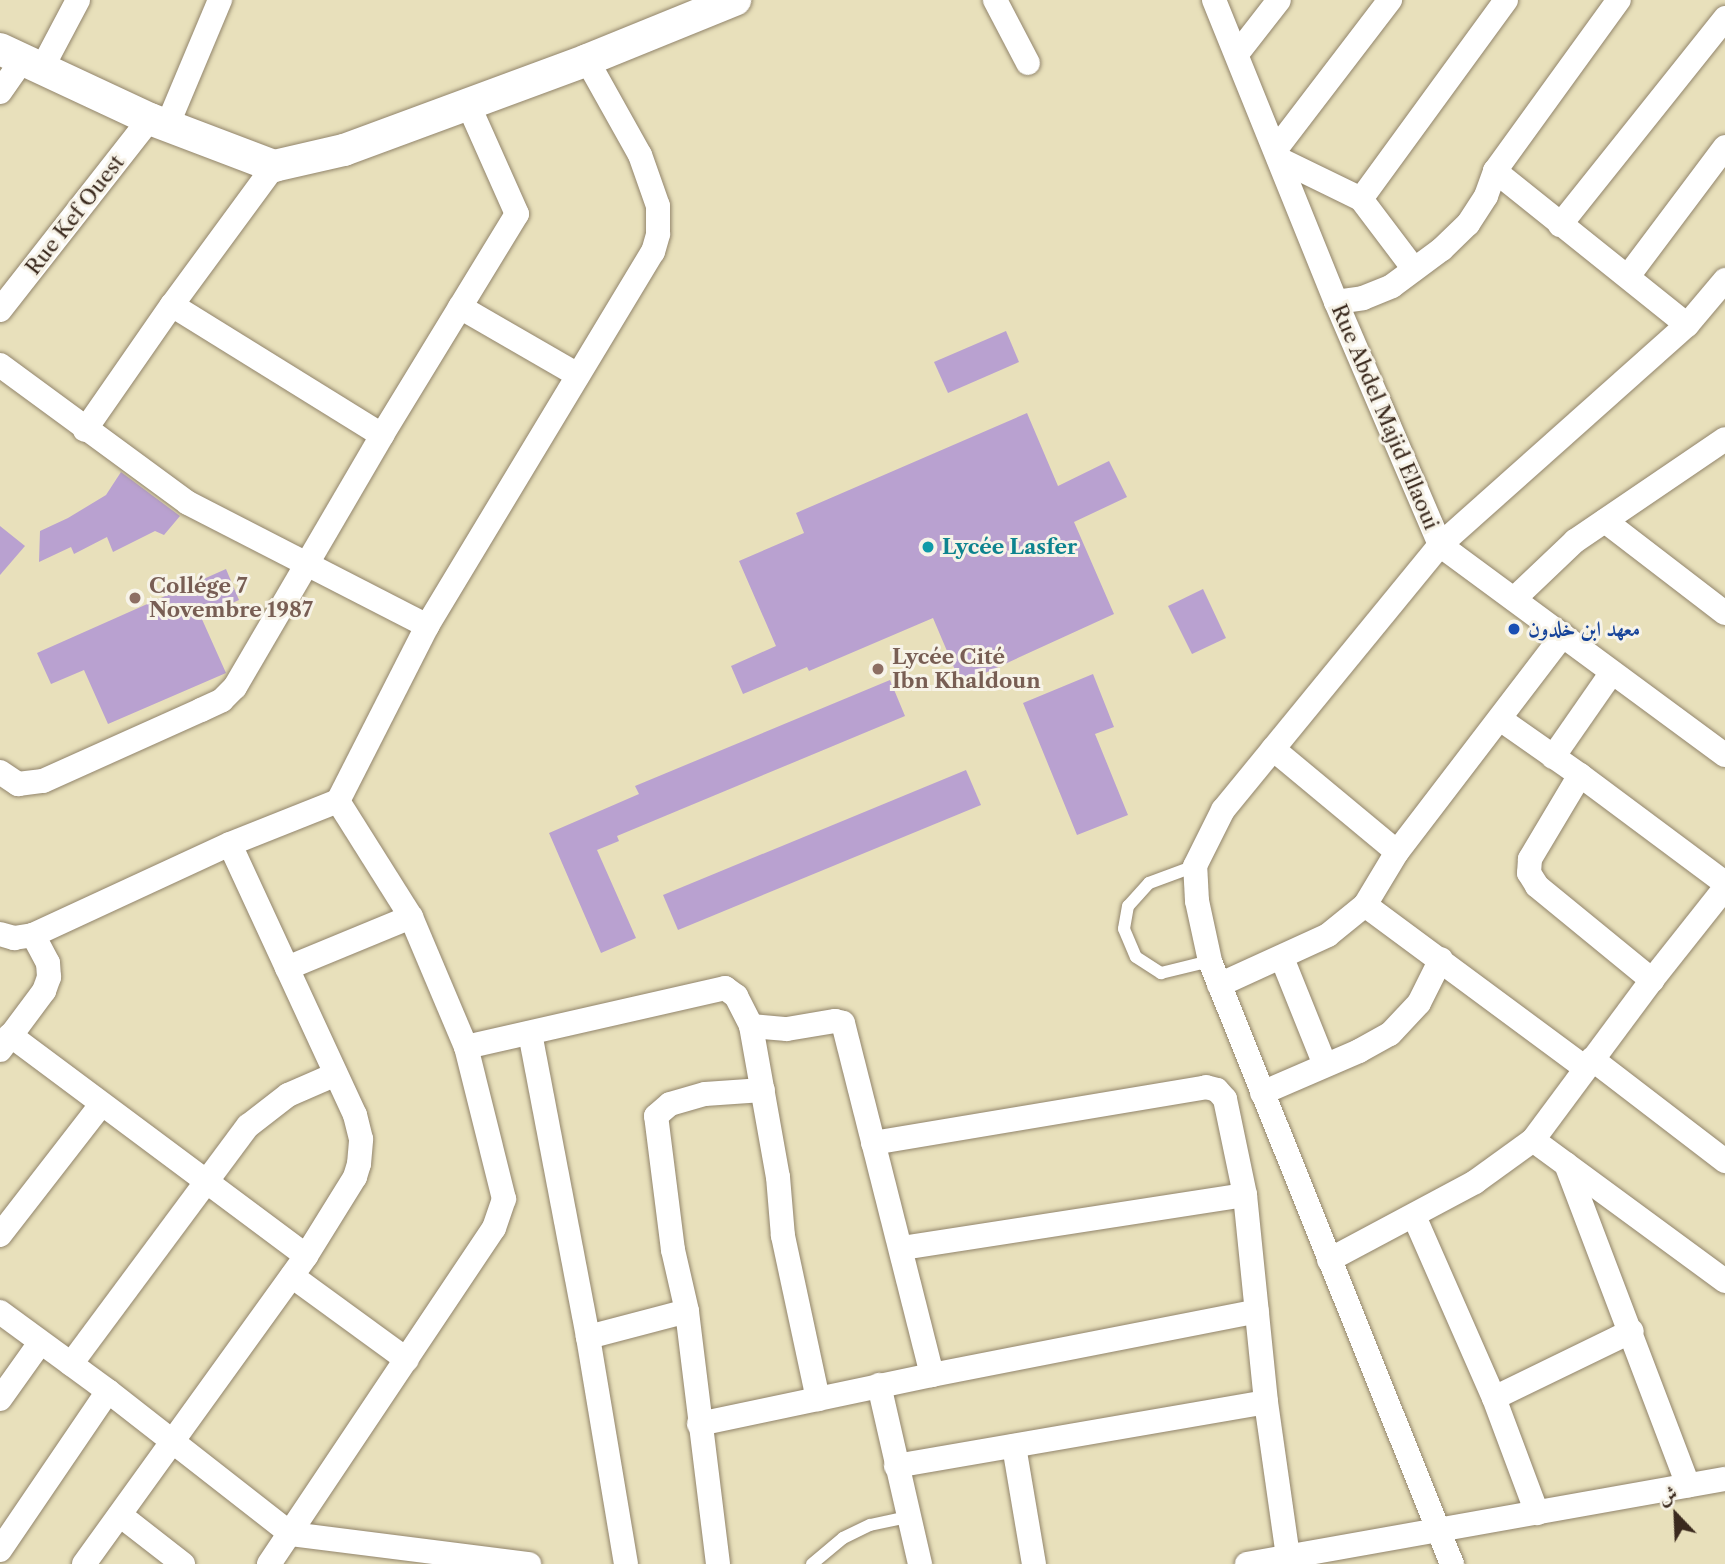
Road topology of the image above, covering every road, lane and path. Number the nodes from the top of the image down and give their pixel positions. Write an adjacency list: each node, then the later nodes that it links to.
1 (78, 0): 13 (street)
2 (220, 0): 18 (street, Rue Kef Ouest)
3 (735, 0): 10 (street)
4 (995, 0): 15 (street)
5 (1214, 0): 12 (street, Rue Abdel Majid Ellaoui)
6 (1279, 0): 12 (street)
7 (1390, 0): 20 (street)
8 (1506, 0): 23 (street)
9 (1619, 0): 22 (street)
10 (684, 10): 14 (street)
11 (1725, 18): 24 (street)
12 (1237, 54): 20 (street, Rue Abdel Majid Ellaoui)
13 (21, 60): 16 (street); 18 (street)
14 (587, 60): 17 (street); 34 (street)
15 (1028, 63)
16 (0, 92)
17 (468, 104): 21 (street); 30 (street)
18 (159, 123): 21 (street); 31 (street, Rue Kef Ouest)
19 (1725, 148): 26 (street)
20 (1277, 154): 23 (street); 28 (street, Rue Abdel Majid Ellaoui)
21 (274, 166): 29 (street)
22 (1496, 171): 24 (street); 25 (street)
23 (1361, 199): 25 (street)
24 (1560, 225): 26 (street)
25 (1414, 269): 28 (street)
26 (1629, 275): 32 (street)
27 (1725, 280): 32 (street)
28 (1336, 302): 39 (street, Rue Abdel Majid Ellaoui)
29 (172, 304): 35 (street); 36 (street)
30 (460, 307): 34 (street); 36 (street)
31 (0, 310)
32 (1688, 325): 39 (street)
33 (0, 365): 35 (street)
34 (578, 376): 43 (street)
35 (85, 430): 40 (street)
36 (382, 435): 40 (street)
37 (1725, 439): 38 (street)
38 (1605, 521): 41 (street); 42 (street)
39 (1440, 545): 41 (street, Rue Abdel Majid Ellaoui); 47 (street)
40 (305, 565): 43 (street); 50 (street)
41 (1514, 599): 44 (street, Rue Abdel Majid Ellaoui)
42 (1725, 613)
43 (427, 625): 52 (street)
44 (1563, 635): 45 (street, Rue Abdel Majid Ellaoui); 46 (street)
45 (1612, 672): 48 (street, Rue Abdel Majid Ellaoui); 49 (street)
46 (1500, 719): 49 (street); 54 (street)
47 (1273, 749): 54 (street); 55 (street)
48 (1725, 755)
49 (1553, 757): 51 (street)
50 (0, 772)
51 (1580, 775): 56 (street); 65 (street)
52 (338, 801): 53 (street); 58 (street)
53 (230, 844): 60 (street); 64 (street)
54 (1397, 852): 57 (street)
55 (1195, 866): 63 (street); 63 (lane)
56 (1724, 889): 65 (street)
57 (1365, 905): 61 (street); 62 (street)
58 (411, 917): 64 (street); 70 (street)
59 (0, 934): 60 (street)
60 (33, 936): 69 (street)
61 (1282, 958): 66 (street); 72 (street)
62 (1441, 959): 71 (street); 72 (street)
63 (1210, 961): 66 (street)
64 (287, 968): 73 (street)
65 (1652, 980): 71 (street)
66 (1219, 985): 75 (street)
67 (751, 1026): 68 (street); 74 (street); 78 (street)
68 (530, 1032): 70 (street); 93 (street)
69 (5, 1043): 76 (street)
70 (466, 1047): 95 (street)
71 (1588, 1063): 77 (street); 79 (street)
72 (1325, 1065): 75 (street)
73 (336, 1074): 81 (street); 87 (street)
74 (763, 1090): 89 (street); 100 (street)
75 (1262, 1093): 86 (street)
76 (100, 1105): 81 (street); 84 (street)
77 (1533, 1140): 80 (street); 83 (street)
78 (873, 1143): 82 (street); 85 (street)
79 (1724, 1158)
80 (1566, 1164): 88 (street); 92 (street)
81 (205, 1183): 87 (street); 96 (street)
82 (1245, 1195): 85 (street); 90 (street)
83 (1414, 1216): 86 (street); 101 (street)
84 (0, 1236)
85 (902, 1248): 97 (street)
86 (1329, 1260): 113 (street)
87 (299, 1266): 95 (street); 105 (street)
88 (1725, 1281)
89 (687, 1311): 93 (street); 104 (street)
90 (1257, 1311): 97 (street); 103 (street)
91 (0, 1312): 94 (street)
92 (1632, 1331): 101 (street); 109 (street)
93 (588, 1337): 121 (street)
94 (40, 1343): 96 (street); 102 (street)
95 (407, 1360): 114 (street)
96 (71, 1364): 99 (street)
97 (932, 1375): 98 (street)
98 (880, 1385): 100 (street); 107 (street)
99 (108, 1391): 105 (street); 115 (street)
100 (818, 1398): 104 (street)
101 (1494, 1398): 110 (street)
102 (0, 1399)
103 (1266, 1402): 106 (street); 116 (street)
104 (699, 1424): 122 (street)
105 (171, 1441): 111 (street); 114 (street)
106 (1014, 1446): 107 (street); 125 (street)
107 (896, 1466): 112 (street)
108 (1725, 1479): 109 (street)
109 (1688, 1486): 110 (street)
110 (1537, 1513): 113 (street)
111 (120, 1515): 117 (street); 118 (street)
112 (908, 1517): 123 (lane); 124 (street)
113 (1439, 1530): 116 (street); 127 (street)
114 (291, 1534): 119 (street); 120 (street)
115 (0, 1550)
116 (1288, 1557): 126 (street)
117 (84, 1564)
118 (183, 1564)
119 (269, 1564)
120 (529, 1564)
121 (625, 1564)
122 (718, 1564)
123 (812, 1564)
124 (920, 1564)
125 (1034, 1564)
126 (1247, 1564)
127 (1452, 1564)

